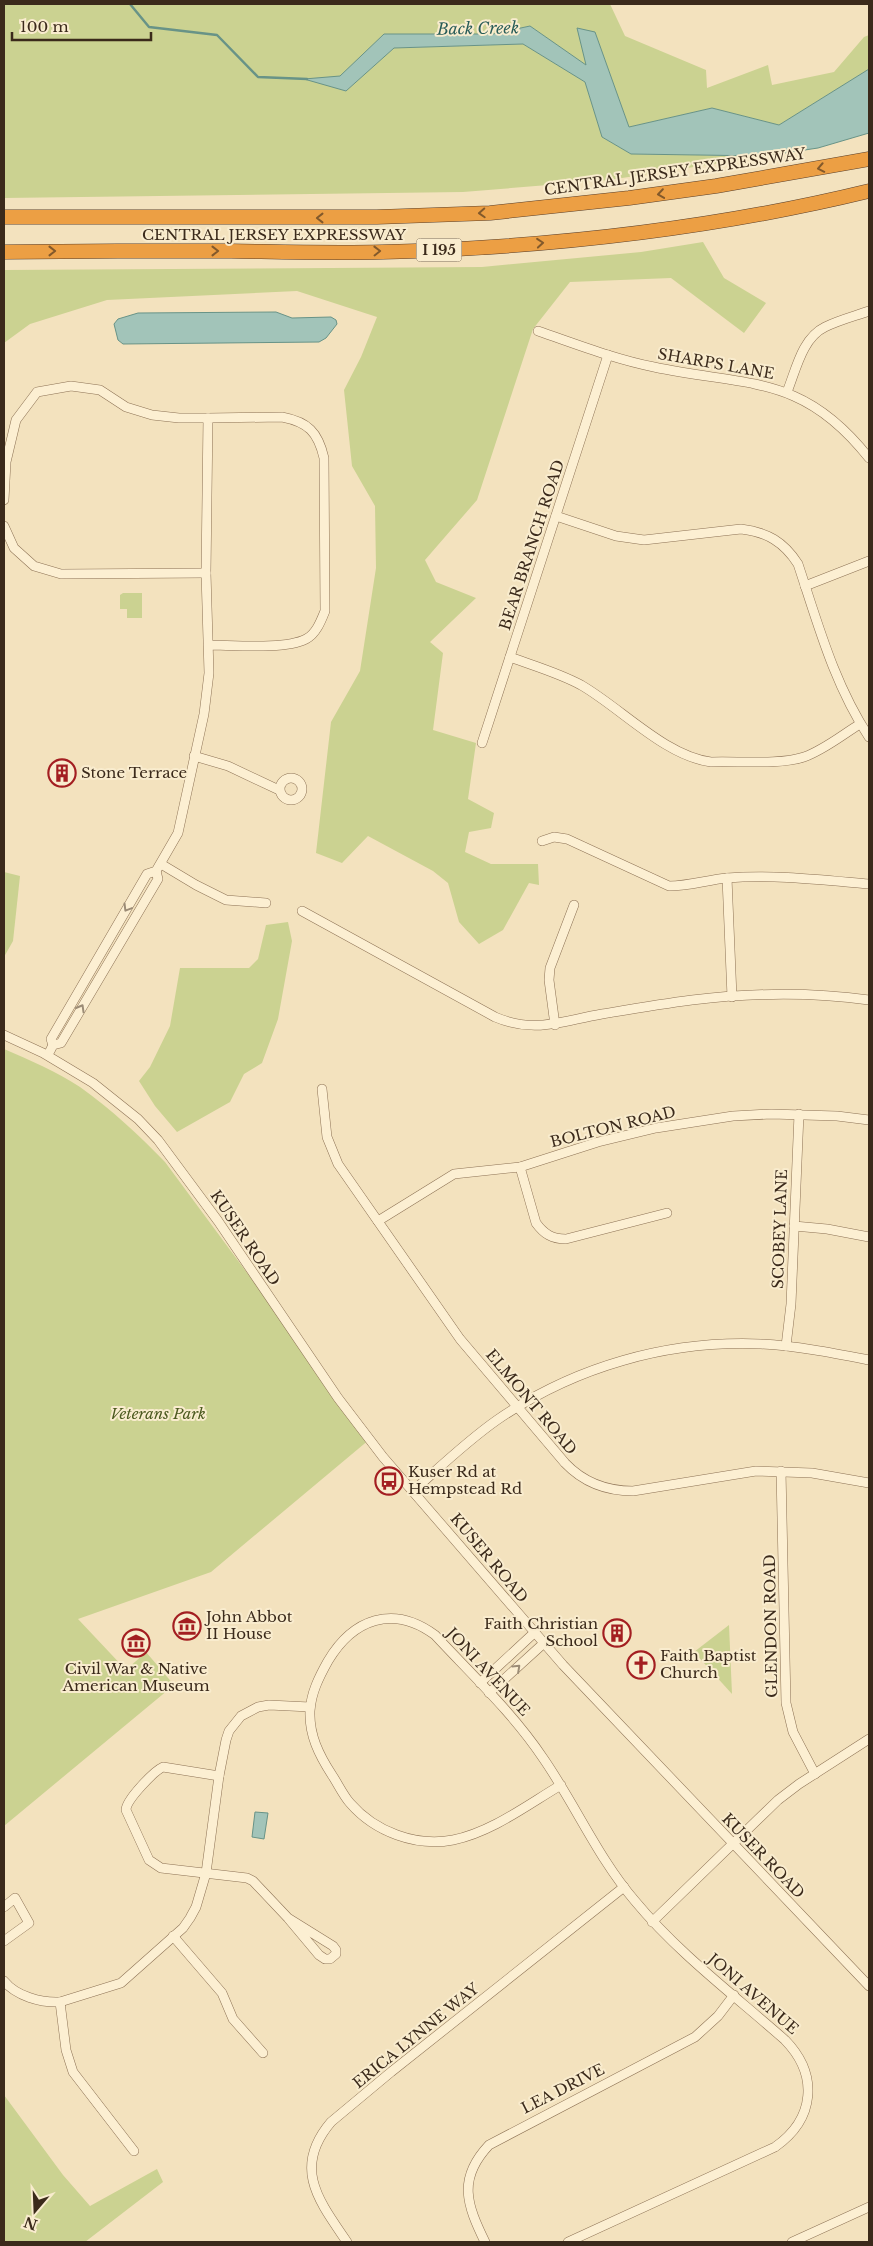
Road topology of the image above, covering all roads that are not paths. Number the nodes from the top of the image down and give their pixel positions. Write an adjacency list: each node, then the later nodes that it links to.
1 (869, 159): 3 (highway, CENTRAL JERSEY EXPRESSWAY / I 195, one-way to 3)
2 (869, 191): 4 (highway, CENTRAL JERSEY EXPRESSWAY / I 195, one-way to 2)
3 (4, 217)
4 (4, 252)
5 (869, 311): 8 (street)
6 (538, 330): 7 (street, SHARPS LANE)
7 (608, 355): 8 (street, SHARPS LANE); 12 (street, BEAR BRANCH ROAD)
8 (787, 392): 10 (street, SHARPS LANE)
9 (208, 418): 11 (street); 15 (street); 17 (street)
10 (869, 458)
11 (4, 500)
12 (556, 516): 16 (street); 18 (street, BEAR BRANCH ROAD)
13 (4, 526): 15 (street)
14 (869, 561): 16 (street)
15 (206, 573): 17 (street)
16 (805, 586): 19 (street)
17 (208, 645): 22 (street)
18 (510, 657): 19 (street); 21 (street, BEAR BRANCH ROAD)
19 (860, 724): 20 (street)
20 (869, 737)
21 (482, 743)
22 (194, 756): 23 (street); 25 (street)
23 (279, 790)
24 (542, 841): 26 (street)
25 (158, 868): 28 (street); 31 (street, one-way to 31); 32 (street)
26 (727, 878): 27 (street); 33 (street)
27 (869, 884)
28 (266, 903)
29 (574, 905): 35 (street)
30 (302, 911): 35 (street)
31 (100, 954): 32 (street); 37 (street)
32 (110, 960): 37 (street, one-way to 32)
33 (732, 997): 34 (street); 35 (street)
34 (869, 1000)
35 (555, 1025)
36 (4, 1035): 38 (street, KUSER ROAD)
37 (53, 1045): 38 (street)
38 (47, 1055): 52 (street, KUSER ROAD)
39 (322, 1089): 44 (street, ELMONT ROAD)
40 (799, 1114): 41 (street, BOLTON ROAD); 42 (street, BOLTON ROAD); 45 (street, SCOBEY LANE)
41 (869, 1120)
42 (520, 1167): 43 (street); 44 (street, BOLTON ROAD)
43 (667, 1213)
44 (378, 1221): 49 (street, ELMONT ROAD)
45 (794, 1226): 46 (street); 47 (street, SCOBEY LANE)
46 (869, 1237)
47 (786, 1346): 48 (street); 49 (street)
48 (869, 1360)
49 (517, 1406): 50 (street, ELMONT ROAD); 52 (street)
50 (781, 1470): 51 (street, ELMONT ROAD); 59 (street, GLENDON ROAD)
51 (869, 1483)
52 (413, 1490): 53 (street, KUSER ROAD)
53 (534, 1633): 54 (street, KUSER ROAD); 55 (street)
54 (544, 1643): 56 (street, one-way to 54); 62 (street, KUSER ROAD)
55 (480, 1683): 56 (street, JONI AVENUE); 57 (street, JONI AVENUE)
56 (489, 1693): 61 (street, JONI AVENUE)
57 (310, 1707): 60 (street); 61 (street, JONI AVENUE)
58 (869, 1739): 59 (street)
59 (815, 1774): 62 (street)
60 (218, 1776): 63 (street); 63 (street)
61 (561, 1785): 64 (street, JONI AVENUE)
62 (732, 1844): 67 (street); 71 (street, KUSER ROAD)
63 (206, 1873): 66 (street); 68 (street)
64 (624, 1887): 67 (street, JONI AVENUE); 77 (street, ERICA LYNNE WAY)
65 (4, 1906): 69 (street)
66 (288, 1918): 66 (street)
67 (652, 1922): 72 (street, JONI AVENUE)
68 (173, 1936): 73 (street); 74 (street)
69 (4, 1941)
70 (4, 1981): 73 (street)
71 (869, 1986)
72 (734, 1995): 78 (street, LEA DRIVE); 79 (street, JONI AVENUE)
73 (60, 2002): 75 (street)
74 (263, 2052)
75 (134, 2151)
76 (869, 2207): 80 (street)
77 (347, 2242)
78 (484, 2242)
79 (568, 2242)
80 (792, 2242)

